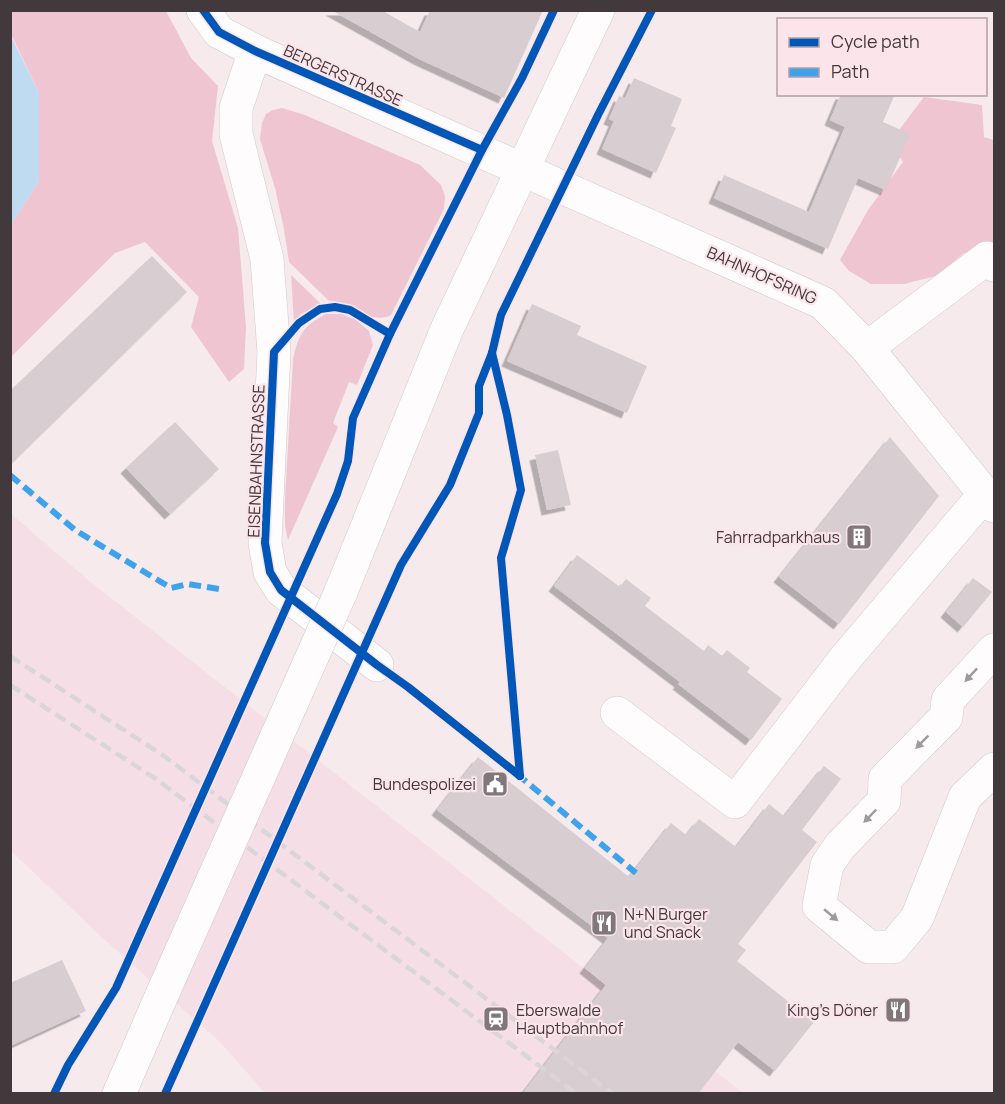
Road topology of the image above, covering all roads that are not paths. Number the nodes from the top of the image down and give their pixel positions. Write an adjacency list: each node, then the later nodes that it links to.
1 (203, 10): 3 (street, BERGERSTRASSE)
2 (598, 10): 4 (street)
3 (255, 51): 4 (street, BERGERSTRASSE); 9 (street, EISENBAHNSTRASSE)
4 (522, 170): 6 (street, BAHNHOFSRING); 12 (street, bridge)
5 (994, 265): 6 (street)
6 (867, 348): 7 (street, BAHNHOFSRING)
7 (989, 500): 10 (street)
8 (994, 650): 11 (street, one-way to 11)
9 (377, 665)
10 (616, 713)
11 (994, 769)
12 (119, 1094)

